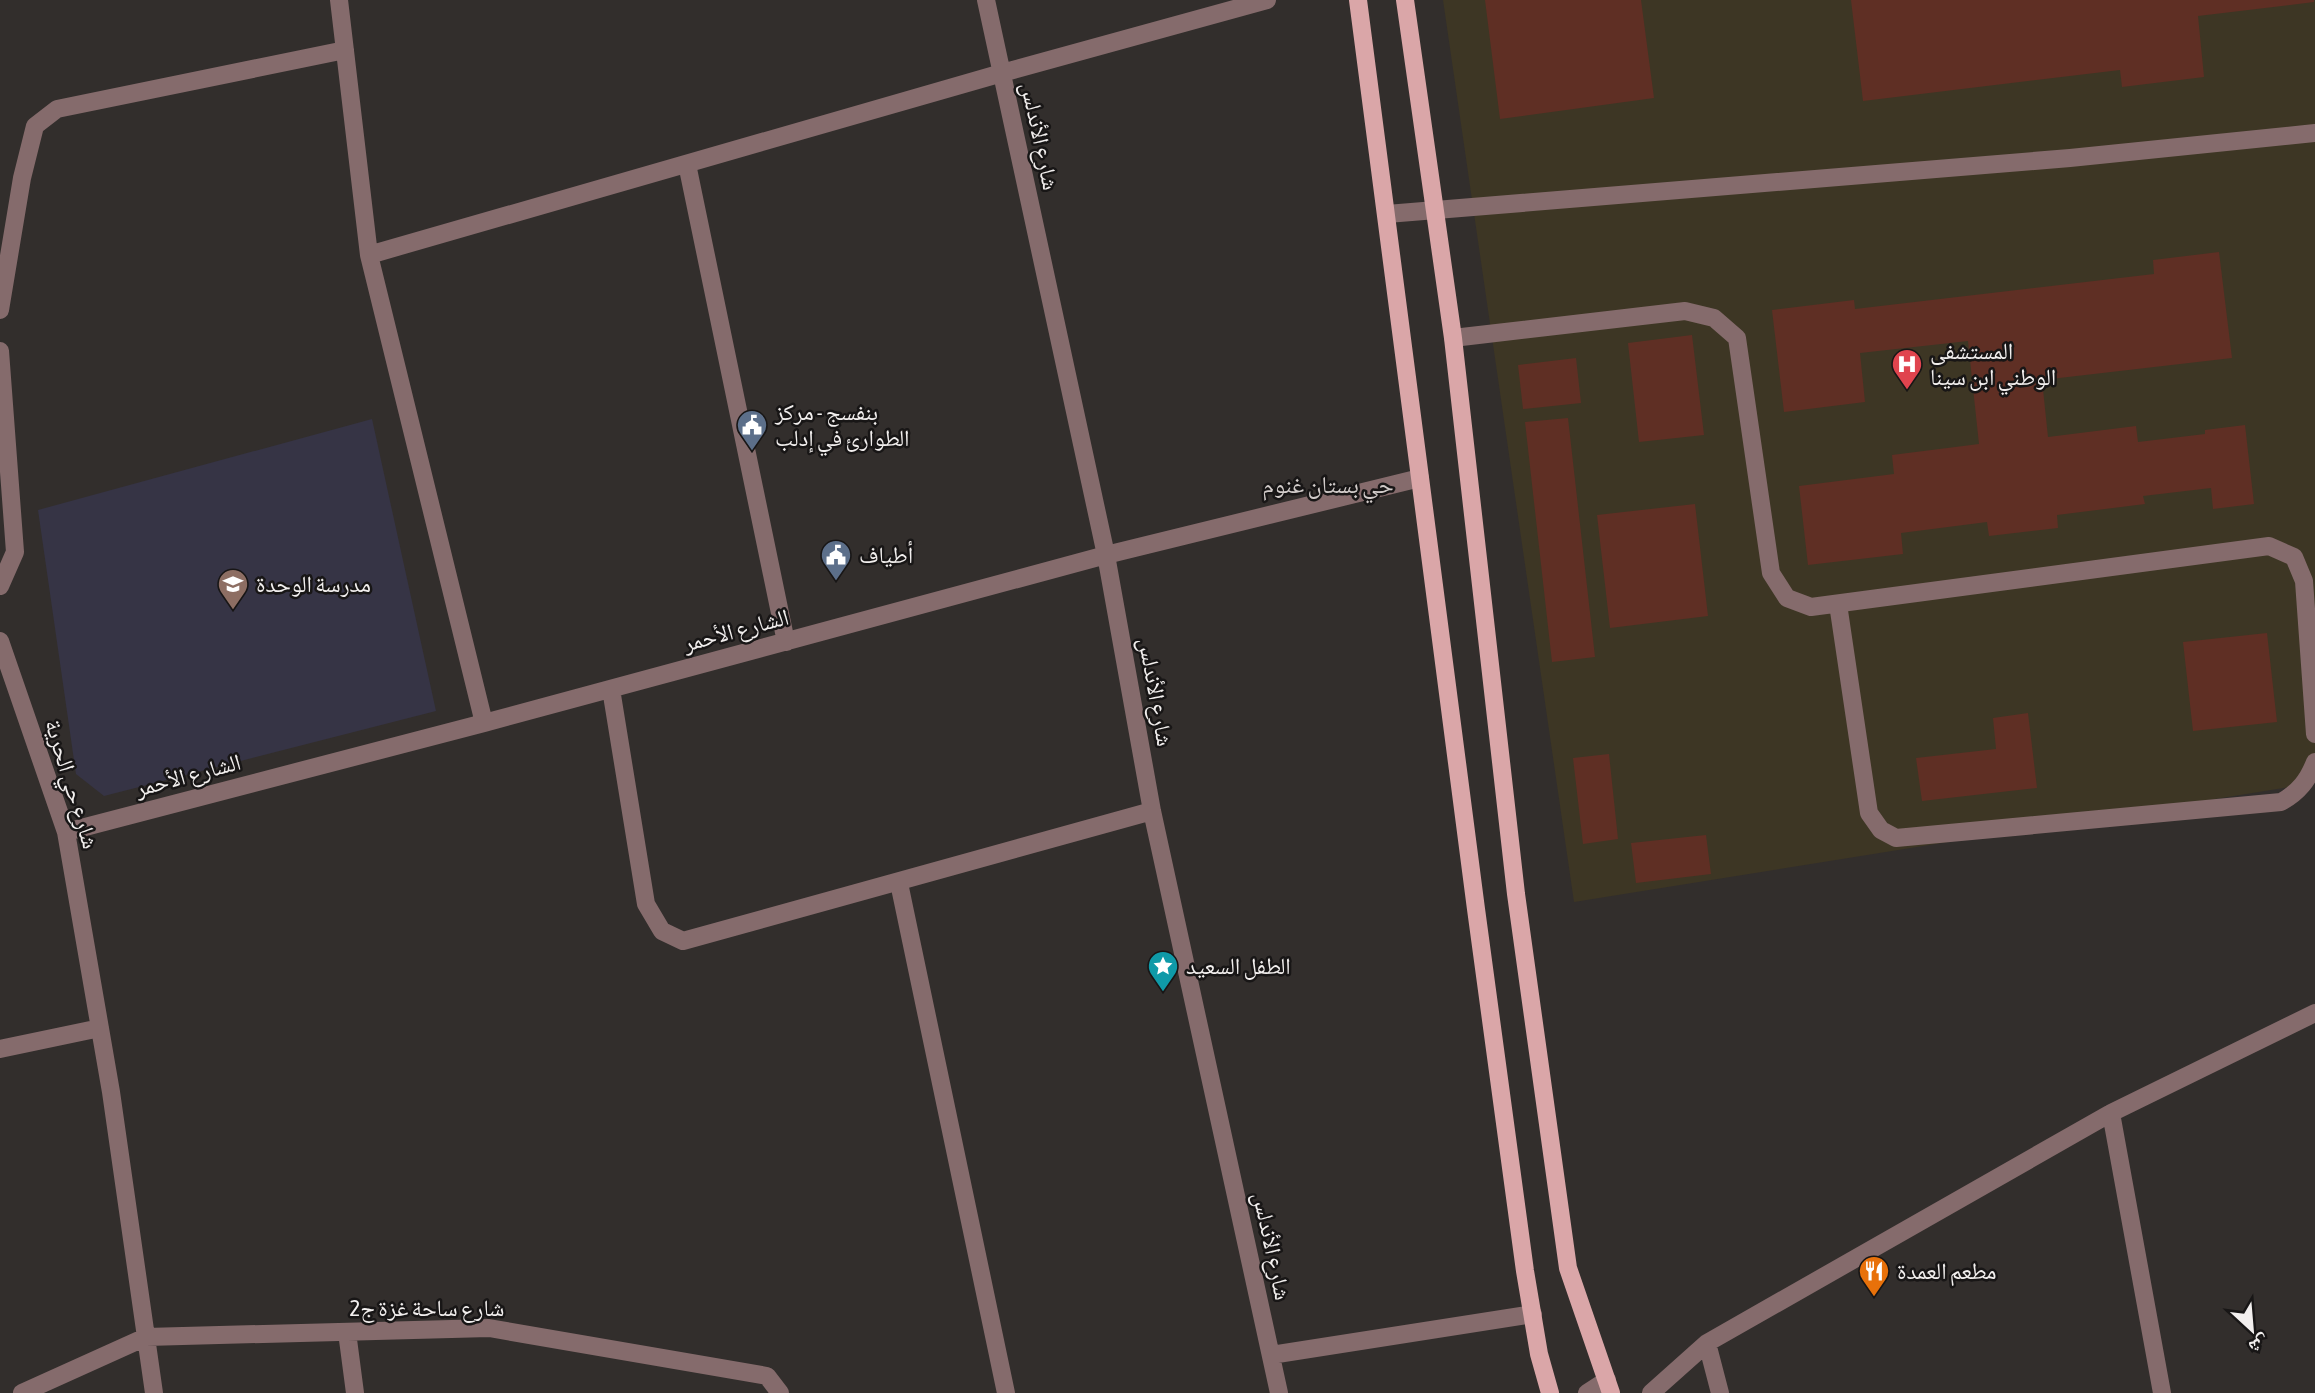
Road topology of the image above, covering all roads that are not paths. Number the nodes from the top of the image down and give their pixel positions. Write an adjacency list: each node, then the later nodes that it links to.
1 (339, 0): 6 (street)
2 (986, 0): 7 (street, شارع الأندلس)
3 (1267, 0): 7 (street)
4 (1358, 0): 11 (main road)
5 (1405, 0): 10 (main road)
6 (345, 50): 12 (street); 13 (street)
7 (1002, 73): 9 (street); 17 (street, شارع الأندلس)
8 (2315, 133): 10 (street)
9 (687, 164): 12 (street); 21 (street)
10 (1434, 209): 11 (street); 14 (main road)
11 (1387, 214): 16 (main road)
12 (369, 255): 23 (street)
13 (0, 310)
14 (1453, 338): 19 (street); 38 (main road)
15 (0, 351): 18 (street)
16 (1420, 478): 17 (street, الشارع الأحمر); 33 (main road)
17 (1106, 555): 21 (street, الشارع الأحمر); 26 (street, شارع الأندلس)
18 (0, 586)
19 (1838, 604): 24 (street); 25 (street)
20 (0, 641): 27 (street, شارع حي الحرية)
21 (786, 642): 22 (street, الشارع الأحمر)
22 (611, 689): 23 (street, الشارع الأحمر); 28 (street)
23 (484, 723): 27 (street, الشارع الأحمر)
24 (2315, 734)
25 (2315, 762)
26 (1152, 811): 28 (street); 37 (street, شارع الأندلس)
27 (66, 832): 30 (street, شارع حي الحرية)
28 (899, 883): 43 (street)
29 (2315, 1013): 32 (street)
30 (100, 1028): 31 (street); 35 (street, شارع حي الحرية)
31 (0, 1049)
32 (2111, 1112): 36 (street); 49 (street)
33 (1533, 1314): 37 (street); 45 (main road)
34 (346, 1332): 35 (street, شارع ساحة غزة ج2); 41 (street); 42 (street, شارع ساحة غزة ج2)
35 (146, 1337): 39 (street); 40 (street, شارع حي الحرية)
36 (1707, 1343): 47 (street); 48 (street)
37 (1271, 1355): 44 (street, شارع الأندلس)
38 (1609, 1387): 46 (street)
39 (22, 1393)
40 (154, 1393)
41 (355, 1393)
42 (780, 1393)
43 (1006, 1393)
44 (1279, 1393)
45 (1550, 1393)
46 (1587, 1393)
47 (1651, 1393)
48 (1720, 1393)
49 (2162, 1393)

